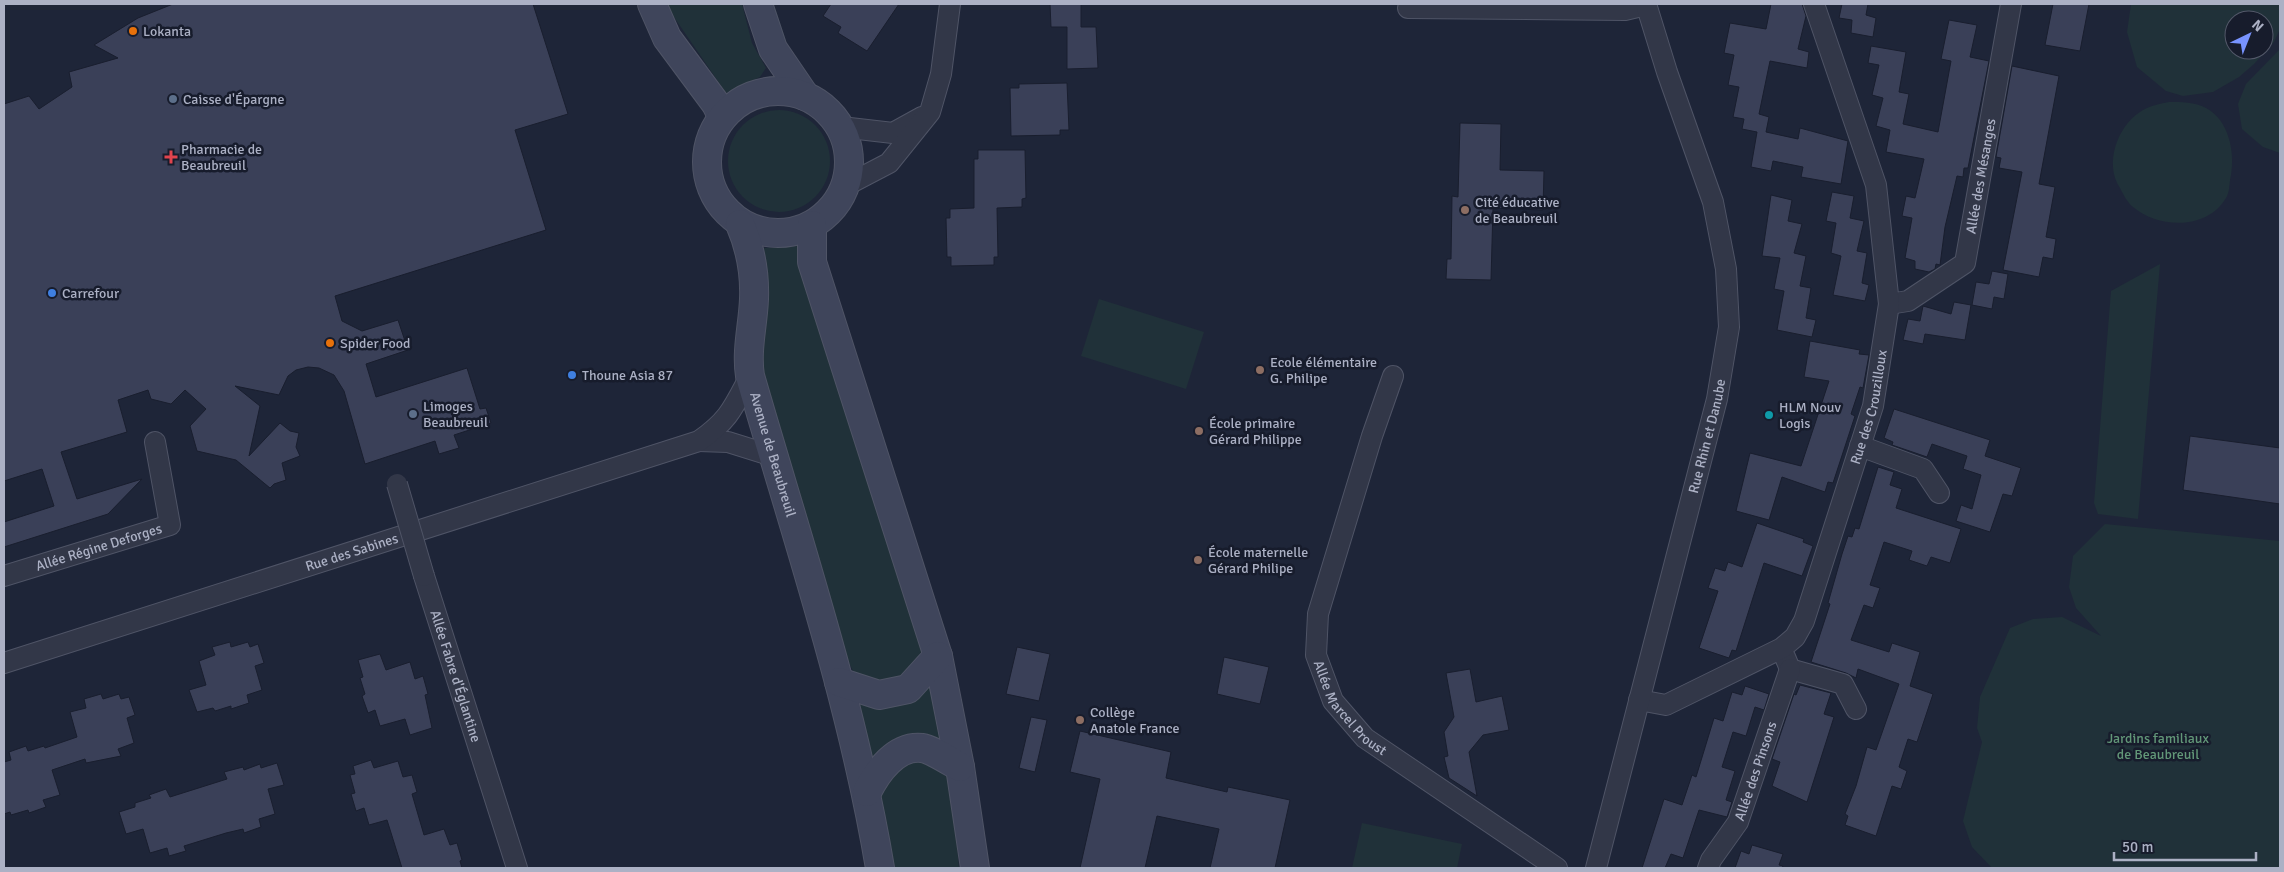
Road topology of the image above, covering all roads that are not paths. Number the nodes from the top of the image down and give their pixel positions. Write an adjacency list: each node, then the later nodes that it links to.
1 (652, 4): 10 (main road)
2 (758, 4): 8 (main road, Avenue de Beaubreuil)
3 (950, 4): 9 (street)
4 (1646, 4): 7 (street); 30 (street, Rue Rhin et Danube)
5 (1814, 4): 15 (street, Rue des Crouzilloux)
6 (2011, 4): 15 (street, Allée des Mésanges)
7 (1408, 8)
8 (805, 96): 10 (main road, Avenue de Beaubreuil); 11 (main road, Avenue de Beaubreuil)
9 (930, 112): 11 (street); 12 (street)
10 (722, 116): 13 (main road, Avenue de Beaubreuil)
11 (840, 127): 12 (main road, Avenue de Beaubreuil)
12 (845, 186): 14 (main road, Avenue de Beaubreuil)
13 (740, 224): 14 (main road, Avenue de Beaubreuil); 16 (main road, Avenue de Beaubreuil)
14 (812, 225): 26 (main road)
15 (1889, 304): 20 (street, Rue des Crouzilloux)
16 (750, 376): 18 (street, Rue des Sabines); 21 (main road, Avenue de Beaubreuil)
17 (1393, 376): 37 (street, Allée Marcel Proust)
18 (699, 441): 21 (street, Rue des Sabines); 27 (street, Rue des Sabines)
19 (155, 442): 24 (street, Allée Régine Deforges)
20 (1860, 446): 23 (street); 25 (street, Rue des Crouzilloux)
21 (773, 456): 29 (main road, Avenue de Beaubreuil)
22 (397, 484): 34 (street, Allée Fabre d'Églantine, bridge)
23 (1939, 493)
24 (4, 576)
25 (1782, 648): 28 (street); 30 (street, Rue des Crouzilloux)
26 (938, 656): 29 (main road); 32 (main road)
27 (4, 663)
28 (1790, 669): 31 (street); 39 (street, Allée des Pinsons)
29 (839, 682): 33 (main road, Avenue de Beaubreuil)
30 (1639, 700): 38 (street, Rue Rhin et Danube)
31 (1856, 709)
32 (960, 767): 33 (main road); 36 (main road)
33 (867, 792): 35 (main road, Avenue de Beaubreuil)
34 (517, 868)
35 (880, 868)
36 (975, 868)
37 (1557, 868)
38 (1596, 868)
39 (1708, 868)

